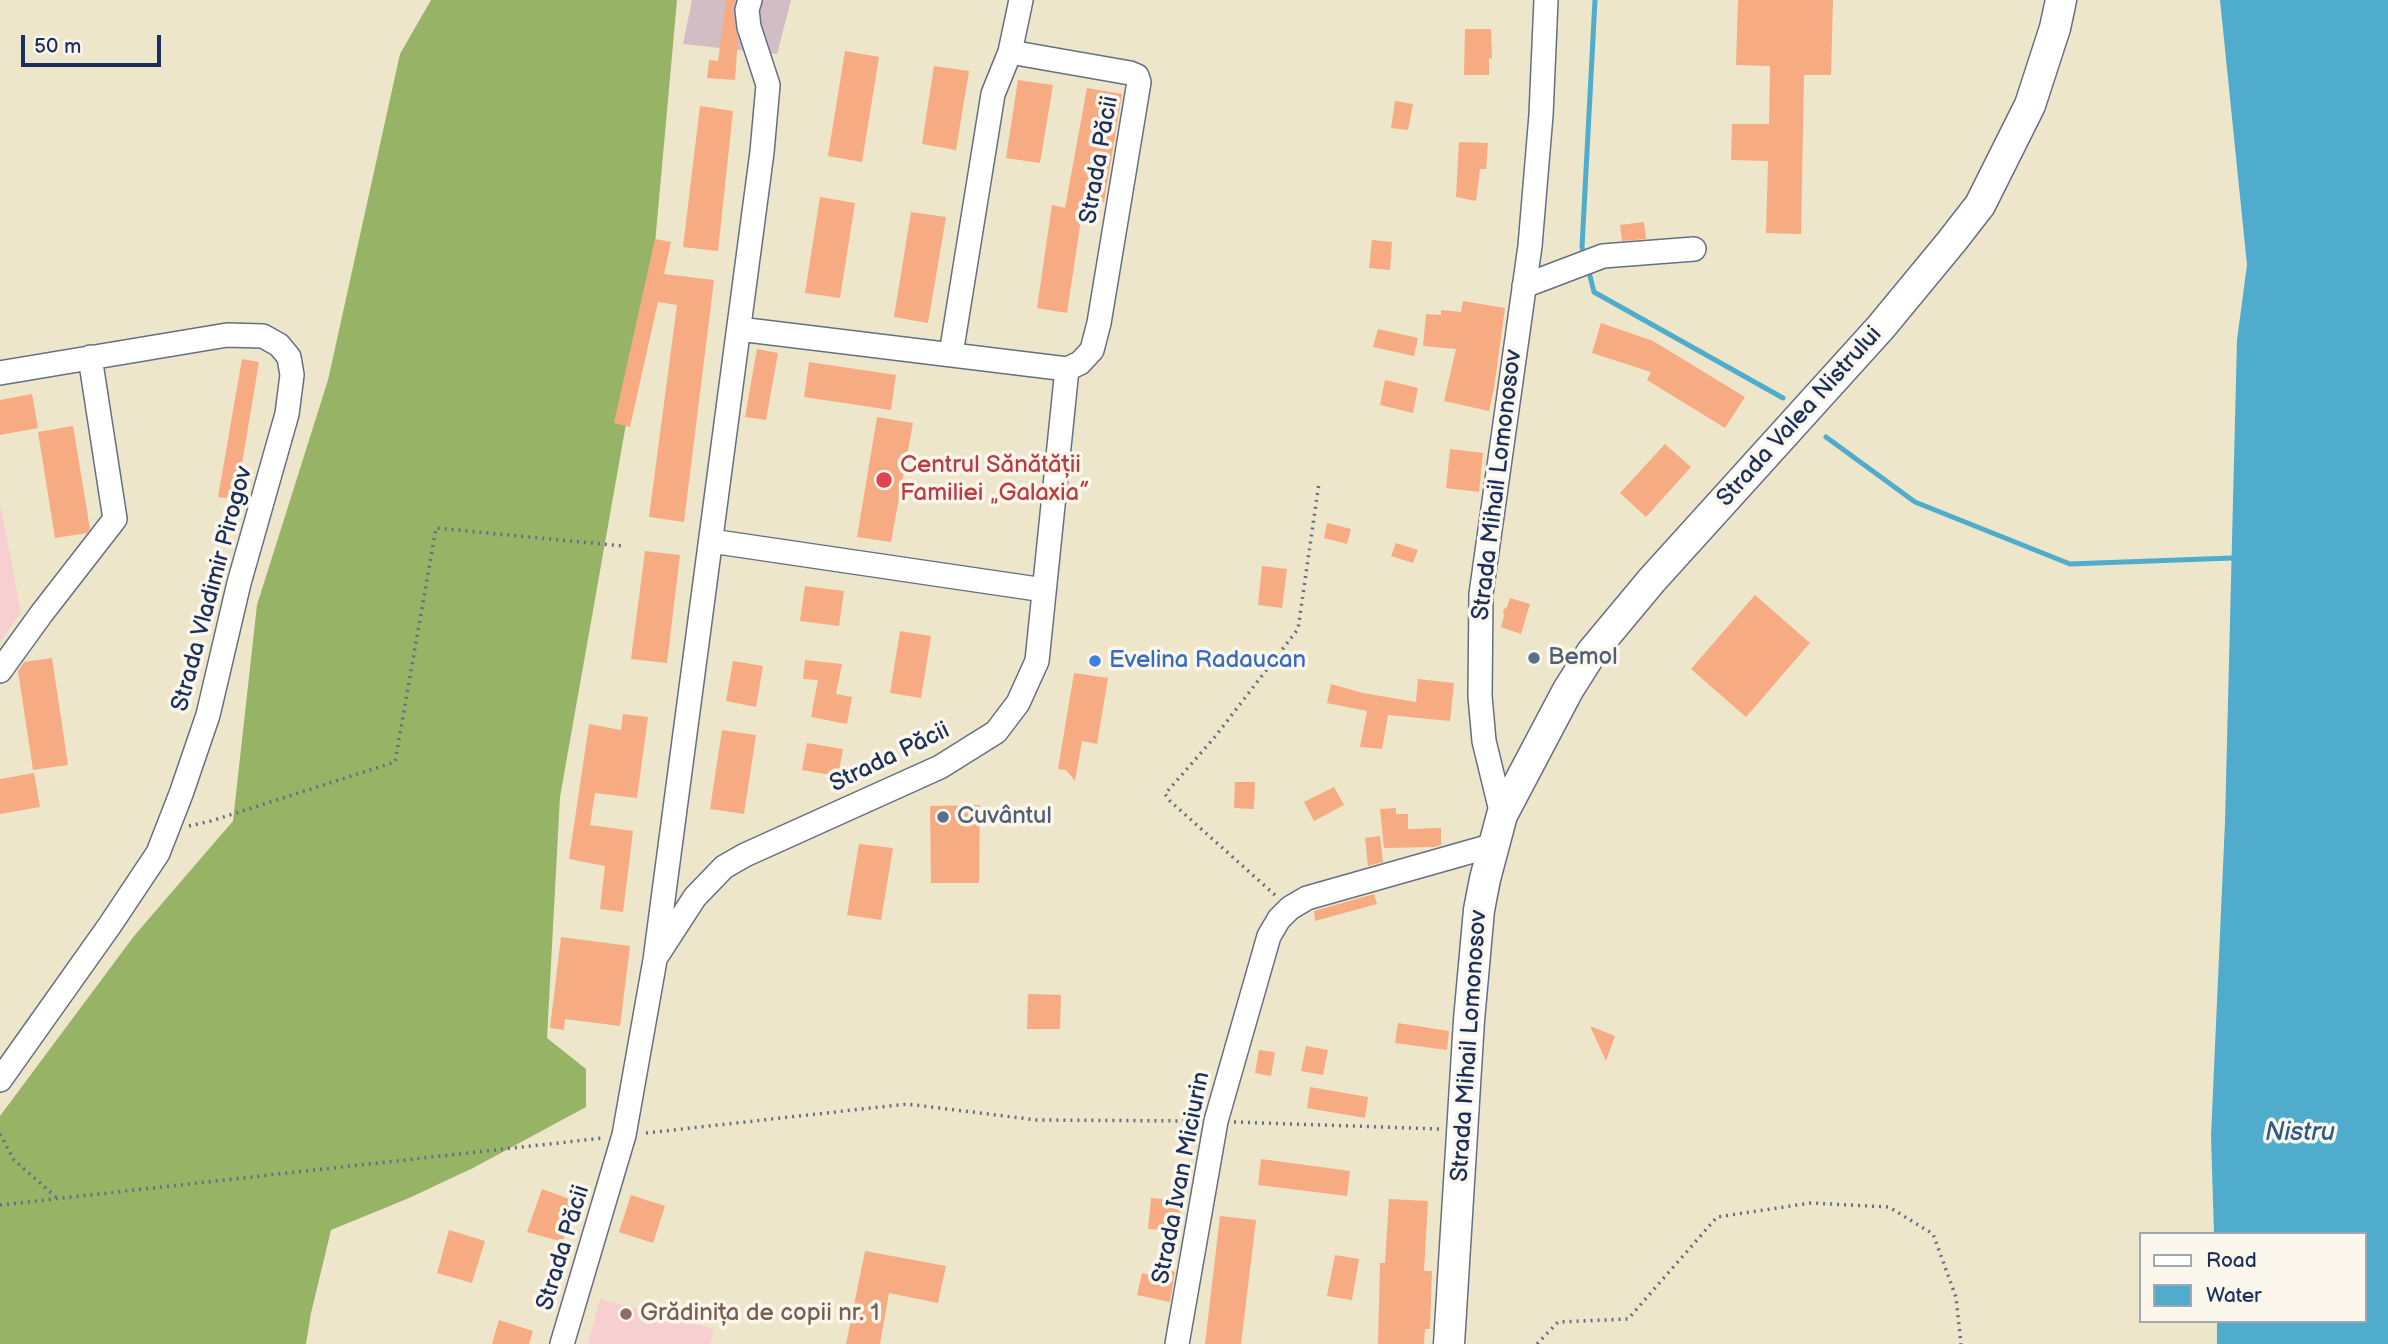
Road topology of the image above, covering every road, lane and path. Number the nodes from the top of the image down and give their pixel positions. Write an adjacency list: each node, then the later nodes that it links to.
1 (750, 0): 8 (street, Strada Păcii)
2 (1021, 0): 5 (street)
3 (1546, 0): 7 (street, Strada Mihail Lomonosov)
4 (2061, 0): 18 (main road, Strada Valea Nistrului)
5 (1010, 52): 9 (street); 11 (street, Strada Păcii)
6 (1694, 248): 7 (street)
7 (1524, 286): 18 (street, Strada Mihail Lomonosov)
8 (739, 329): 9 (street); 14 (street, Strada Păcii)
9 (951, 354): 11 (street)
10 (90, 357): 12 (street, Strada Vladimir Pirogov); 17 (street); 19 (street, Strada Vladimir Pirogov)
11 (1067, 369): 16 (street, Strada Păcii)
12 (0, 373)
13 (1319, 483): 21 (path)
14 (711, 541): 16 (street); 22 (street, Strada Păcii)
15 (623, 546): 19 (path)
16 (1044, 590): 22 (street, Strada Păcii)
17 (0, 671)
18 (1502, 815): 20 (main road, Strada Mihail Lomonosov)
19 (167, 831): 23 (street, Strada Vladimir Pirogov)
20 (1494, 845): 21 (street, Strada Ivan Miciurin); 25 (main road, Strada Mihail Lomonosov)
21 (1290, 908): 24 (street, Strada Ivan Miciurin)
22 (655, 960): 27 (street, Strada Păcii)
23 (0, 1080)
24 (1216, 1121): 25 (path); 27 (path); 31 (street, Strada Ivan Miciurin)
25 (1462, 1130): 32 (main road, Strada Mihail Lomonosov)
26 (0, 1134): 28 (path)
27 (624, 1135): 28 (path); 30 (street, Strada Păcii)
28 (57, 1198): 29 (path)
29 (0, 1205)
30 (562, 1344)
31 (1177, 1344)
32 (1449, 1344)
33 (1537, 1344): 34 (path)
34 (1961, 1344)

